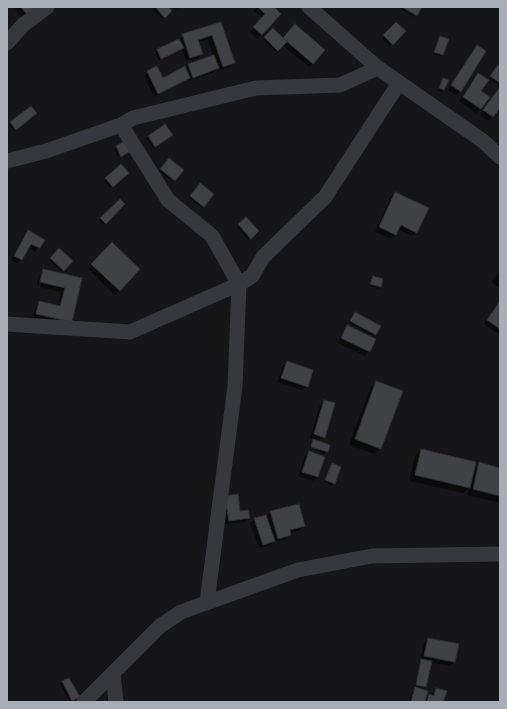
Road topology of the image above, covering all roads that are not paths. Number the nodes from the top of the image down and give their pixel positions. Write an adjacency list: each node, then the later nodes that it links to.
1 (47, 7): 3 (street)
2 (309, 7): 4 (street)
3 (7, 43)
4 (378, 68): 5 (street); 6 (street)
5 (399, 83): 7 (street); 9 (street)
6 (121, 125): 8 (street); 9 (street)
7 (500, 156)
8 (7, 162)
9 (239, 284): 10 (street); 12 (street)
10 (7, 324)
11 (500, 554): 12 (street)
12 (207, 602): 13 (street)
13 (113, 673): 14 (street); 15 (street)
14 (84, 702)
15 (116, 702)

